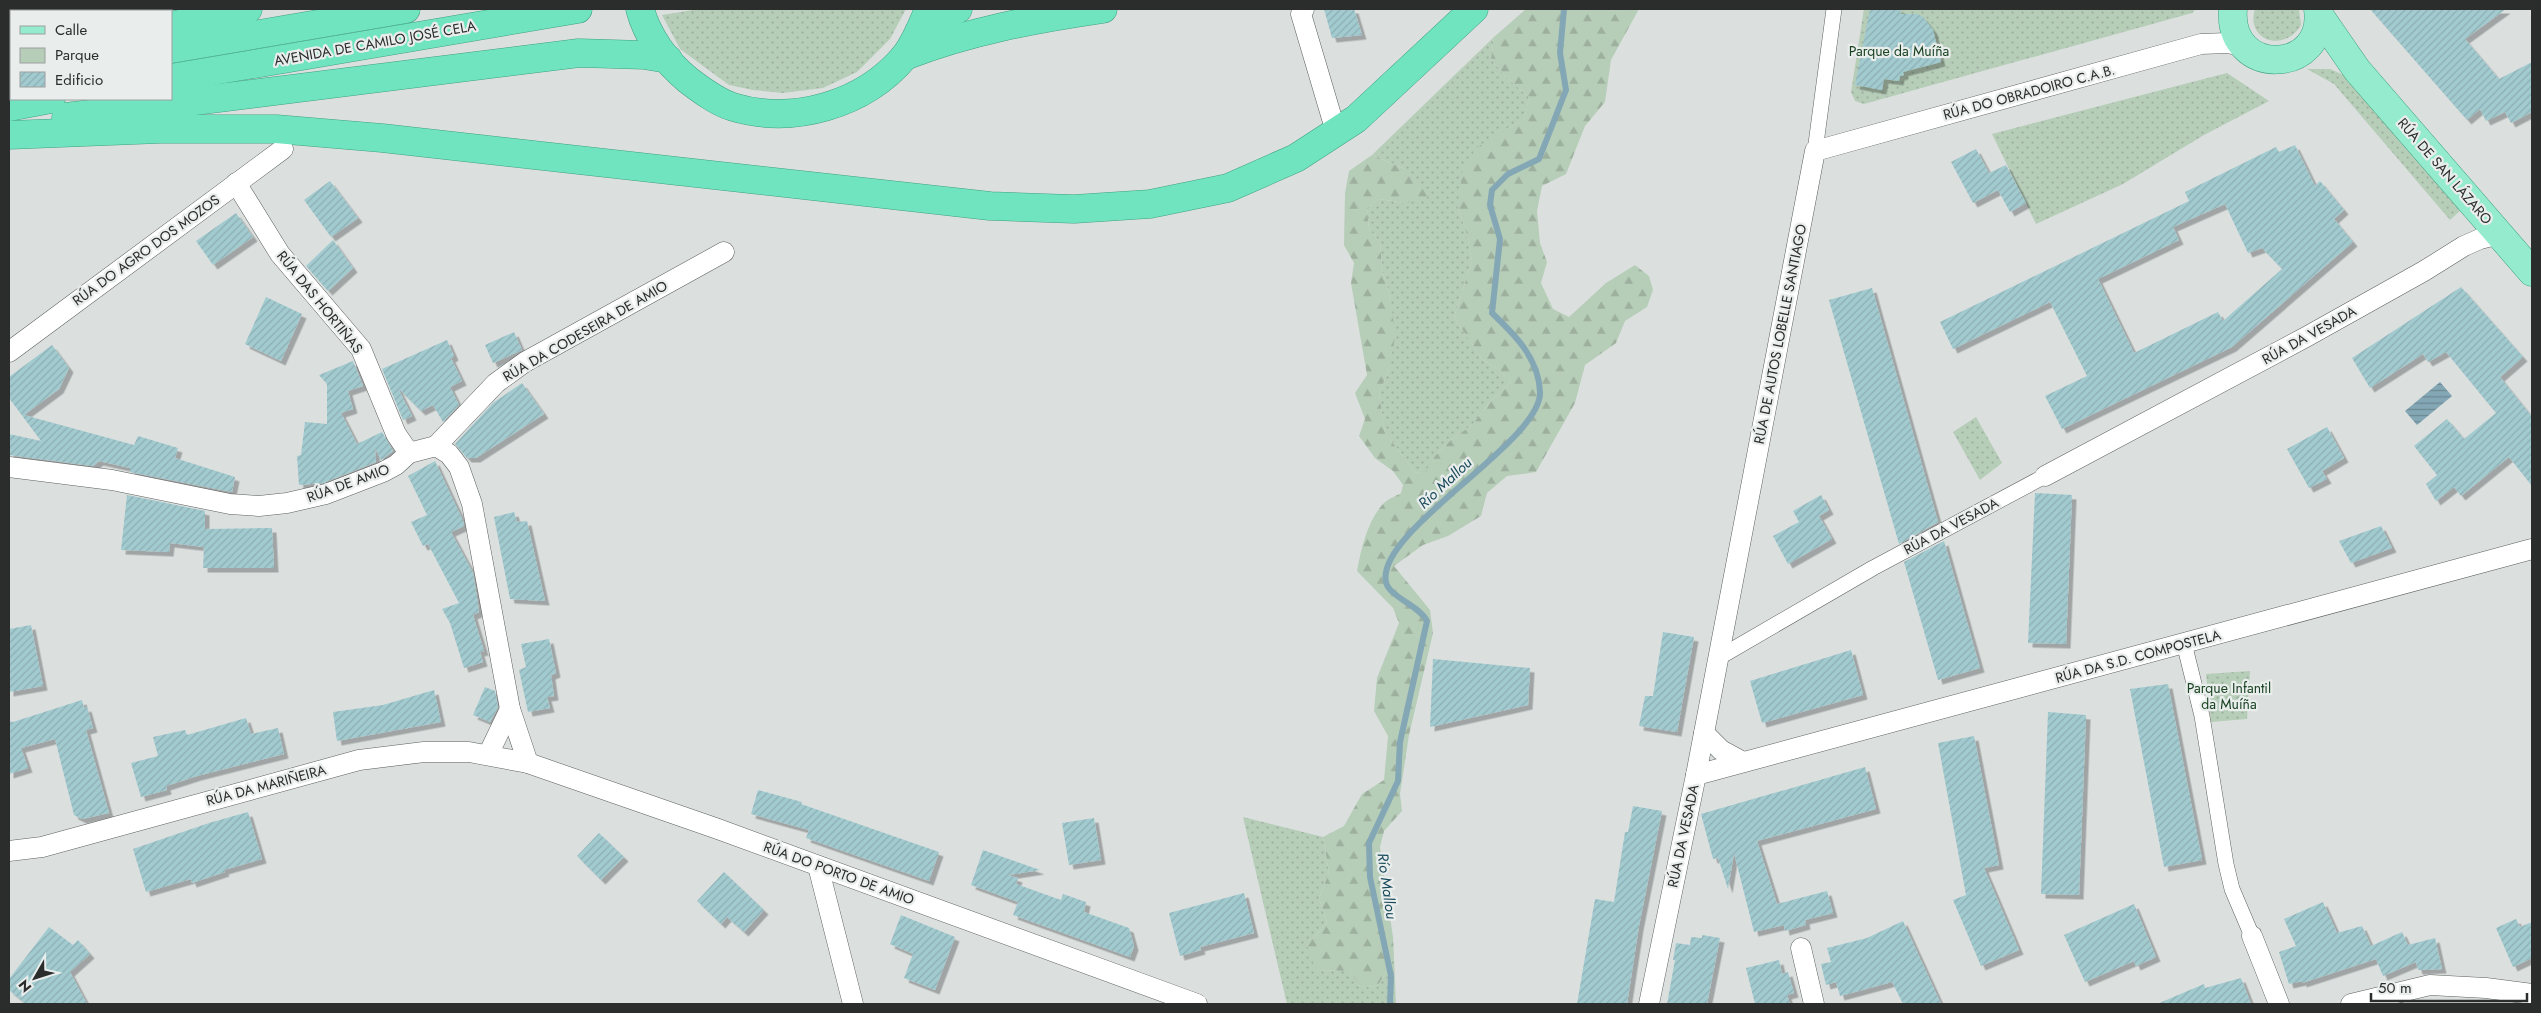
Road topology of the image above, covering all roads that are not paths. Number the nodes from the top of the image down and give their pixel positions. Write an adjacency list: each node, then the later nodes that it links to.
1 (248, 9): 13 (highway)
2 (406, 9): 15 (highway, AVENIDA DE CAMILO JOSÉ CELA)
3 (578, 9): 20 (highway, AVENIDA DE CAMILO JOSÉ CELA)
4 (958, 9): 12 (highway)
5 (1103, 9): 17 (highway)
6 (1304, 9): 24 (street)
7 (1474, 9): 24 (highway)
8 (1834, 9): 27 (street, RÚA DE AUTOS LOBELLE SANTIAGO)
9 (2233, 9): 14 (main road)
10 (2319, 11): 16 (main road); 19 (main road, RÚA DE SAN LÁZARO)
11 (641, 14): 18 (highway)
12 (924, 20): 17 (highway)
13 (172, 26)
14 (2243, 46): 16 (main road); 27 (street, RÚA DO OBRADOIRO C.A.B.)
15 (172, 49)
16 (2300, 53): 19 (main road, RÚA DE SAN LÁZARO)
17 (904, 56): 18 (highway)
18 (668, 60): 23 (highway)
19 (2357, 70): 29 (main road, RÚA DE SAN LÁZARO)
20 (172, 78)
21 (46, 100): 22 (highway)
22 (9, 107)
23 (9, 125)
24 (1336, 132): 25 (highway)
25 (9, 135)
26 (284, 149): 28 (street, RÚA DO AGRO DOS MOZOS)
27 (1815, 151): 39 (street, RÚA DE AUTOS LOBELLE SANTIAGO)
28 (236, 183): 32 (street, RÚA DO AGRO DOS MOZOS); 34 (street, RÚA DAS HORTIÑAS)
29 (2499, 234): 31 (main road, RÚA DE SAN LÁZARO); 36 (street, RÚA DA VESADA)
30 (724, 252): 33 (street, RÚA DA CODESEIRA DE AMIO)
31 (2532, 272)
32 (9, 352)
33 (436, 446): 34 (street, RÚA DE AMIO); 40 (street)
34 (409, 453): 35 (street, RÚA DE AMIO)
35 (9, 467)
36 (2045, 476): 39 (street, RÚA DA VESADA)
37 (2532, 549): 38 (street, RÚA DA S.D. COMPOSTELA)
38 (2184, 643): 43 (street, RÚA DA S.D. COMPOSTELA); 49 (street)
39 (1718, 658): 41 (street, RÚA DA VESADA)
40 (510, 709): 42 (street); 44 (street)
41 (1704, 733): 43 (street); 45 (street, RÚA DA VESADA)
42 (488, 755): 44 (street, RÚA DA MARIÑEIRA); 46 (street, RÚA DA MARIÑEIRA)
43 (1743, 762): 45 (street, RÚA DA S.D. COMPOSTELA)
44 (528, 763): 47 (street, RÚA DO PORTO DE AMIO)
45 (1696, 775): 54 (street, RÚA DA VESADA)
46 (9, 851): 48 (street)
47 (818, 866): 52 (street); 53 (street, RÚA DO PORTO DE AMIO)
48 (9, 869)
49 (2252, 936): 56 (street)
50 (1801, 948): 55 (street)
51 (2532, 994): 57 (street)
52 (853, 1004)
53 (1197, 1004)
54 (1649, 1004)
55 (1814, 1004)
56 (2279, 1004)
57 (2351, 1004)

